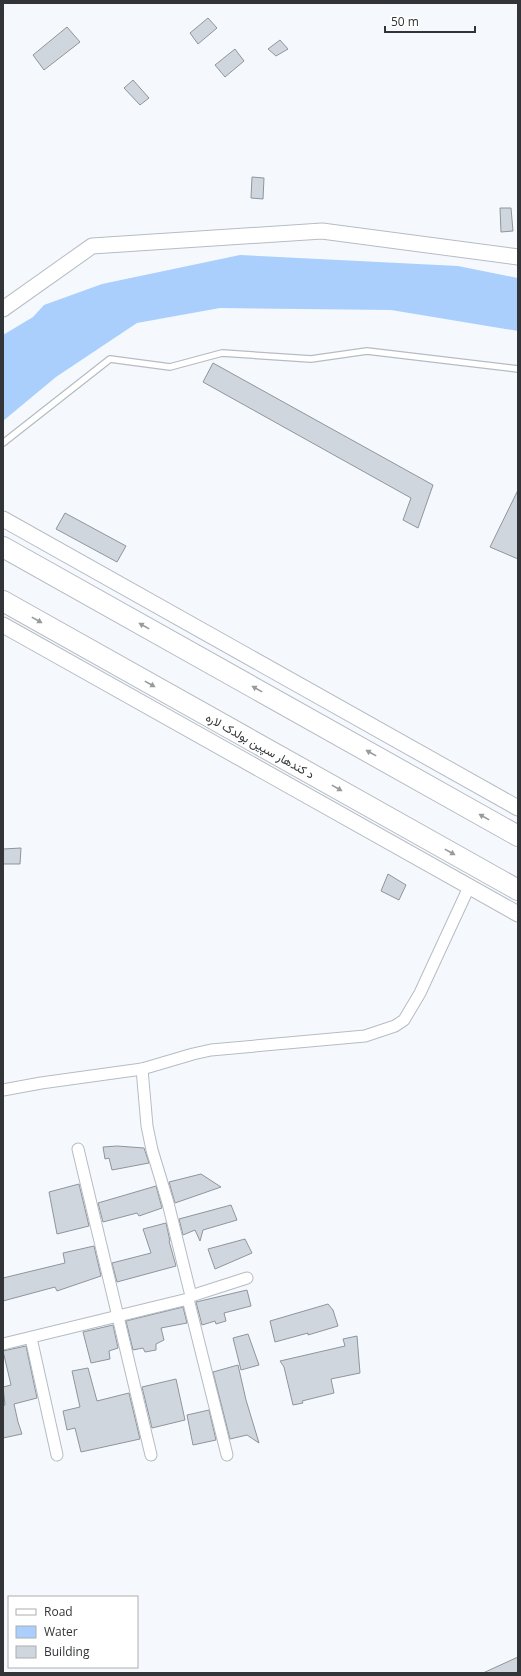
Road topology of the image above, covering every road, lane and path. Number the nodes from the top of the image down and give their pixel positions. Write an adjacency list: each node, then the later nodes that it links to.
1 (518, 257): 2 (street)
2 (3, 309)
3 (518, 368): 4 (lane)
4 (3, 443)
5 (3, 519): 9 (street)
6 (3, 547): 10 (highway, one-way to 6)
7 (3, 601): 12 (highway, د کندهار سپین بولدک لاره, one-way to 12)
8 (3, 625): 11 (street)
9 (518, 808)
10 (518, 836)
11 (469, 887): 13 (street); 14 (street)
12 (518, 890)
13 (518, 914)
14 (142, 1069): 15 (street); 18 (street)
15 (3, 1090)
16 (78, 1149): 19 (street)
17 (246, 1278): 18 (street)
18 (189, 1298): 19 (street); 24 (street)
19 (117, 1317): 20 (street); 23 (street)
20 (31, 1338): 21 (street); 22 (street)
21 (3, 1344)
22 (57, 1455)
23 (151, 1455)
24 (227, 1455)

